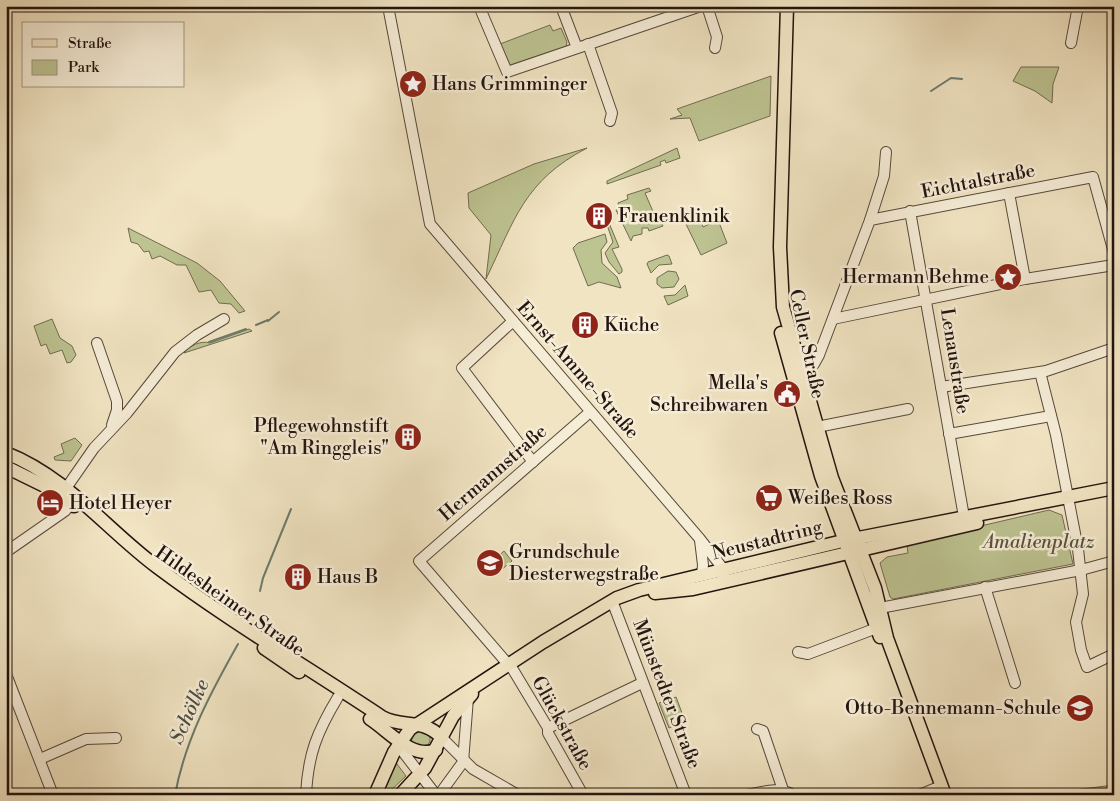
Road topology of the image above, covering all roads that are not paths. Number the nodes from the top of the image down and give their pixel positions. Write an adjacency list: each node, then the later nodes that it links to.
1 (388, 6): 24 (street, Ernst-Amme-Straße)
2 (479, 6): 11 (street)
3 (561, 6): 11 (street)
4 (701, 6): 10 (street)
5 (707, 6): 12 (street)
6 (778, 6): 27 (main road, Celler Straße)
7 (787, 6): 27 (main road, Celler Straße)
8 (1078, 6): 9 (street)
9 (1071, 43)
10 (588, 44): 11 (street); 13 (street)
11 (577, 48)
12 (715, 48)
13 (610, 121)
14 (886, 152): 17 (street)
15 (1009, 193): 16 (street, Eichtalstraße); 18 (street, Eichtalstraße); 20 (street)
16 (910, 211): 17 (street, Eichtalstraße); 21 (street, Lenaustraße)
17 (870, 220): 23 (street)
18 (1114, 253)
19 (1114, 264): 20 (street)
20 (1025, 279): 21 (street)
21 (927, 301): 23 (street); 29 (street, Lenaustraße)
22 (224, 319): 34 (street)
23 (833, 320): 27 (street)
24 (514, 322): 31 (street, Ernst-Amme-Straße); 37 (street)
25 (97, 342): 34 (street)
26 (1114, 348): 28 (street)
27 (796, 372): 32 (main road, Celler Straße)
28 (1040, 372): 29 (street); 33 (street)
29 (941, 387): 35 (street, Lenaustraße)
30 (908, 409): 32 (street, Celler Straße)
31 (590, 412): 37 (street, Hermannstraße); 45 (street, Ernst-Amme-Straße)
32 (809, 415): 46 (main road, Celler Straße)
33 (1051, 416): 35 (street); 42 (street)
34 (111, 429): 40 (street)
35 (949, 434): 44 (street, Lenaustraße)
36 (6, 453): 40 (main road)
37 (533, 462): 48 (street, Hermannstraße)
38 (6, 466): 40 (main road)
39 (1114, 488): 42 (main road, Neustadtring)
40 (63, 492): 43 (main road, Hildesheimer Straße)
41 (1114, 494): 42 (main road, Neustadtring)
42 (1068, 500): 44 (main road, Neustadtring); 46 (main road, Neustadtring); 51 (street)
43 (74, 501): 47 (street); 65 (main road, Hildesheimer Straße); 67 (main road, Hildesheimer Straße)
44 (964, 517): 46 (main road, Neustadtring)
45 (700, 539): 50 (street, Ernst-Amme-Straße); 52 (street)
46 (852, 546): 50 (main road, Neustadtring); 53 (main road, Neustadtring); 55 (main road, Celler Straße); 57 (main road, Celler Straße)
47 (6, 552)
48 (419, 561): 61 (street, Glückstraße)
49 (1114, 561): 51 (street)
50 (724, 570): 52 (main road, Neustadtring); 53 (street)
51 (1081, 570): 54 (street); 60 (street)
52 (702, 575): 61 (main road, Neustadtring)
53 (714, 584): 56 (main road, Neustadtring)
54 (985, 587): 57 (street); 64 (street)
55 (863, 591): 57 (main road, Celler Straße); 58 (main road, Celler Straße)
56 (614, 606): 61 (main road, Neustadtring); 63 (street, Münstedter Straße)
57 (880, 608): 58 (main road)
58 (878, 625): 59 (street); 79 (main road, Celler Straße)
59 (798, 652)
60 (1114, 654)
61 (510, 666): 66 (main road, Neustadtring); 69 (street, Glückstraße)
62 (6, 674): 75 (street)
63 (642, 683): 69 (street); 87 (street, Münstedter Straße)
64 (1015, 683)
65 (338, 698): 67 (main road, Hildesheimer Straße); 81 (street)
66 (462, 698): 68 (main road); 72 (main road); 76 (street)
67 (383, 722): 68 (main road); 73 (main road)
68 (416, 724): 72 (main road); 73 (main road)
69 (548, 728): 86 (street, Glückstraße)
70 (757, 729): 78 (street)
71 (116, 738): 75 (street)
72 (442, 738): 74 (main road); 76 (street)
73 (400, 740): 74 (main road); 77 (street); 82 (main road)
74 (436, 750): 77 (main road)
75 (40, 759): 80 (street)
76 (464, 762): 84 (street); 85 (street)
77 (420, 774): 83 (main road); 84 (street)
78 (783, 790): 88 (street); 89 (street)
79 (940, 793): 90 (street)
80 (53, 795)
81 (306, 795)
82 (375, 795)
83 (400, 795)
84 (438, 795)
85 (518, 795)
86 (583, 795)
87 (686, 795)
88 (747, 795)
89 (793, 795)
90 (919, 795)

